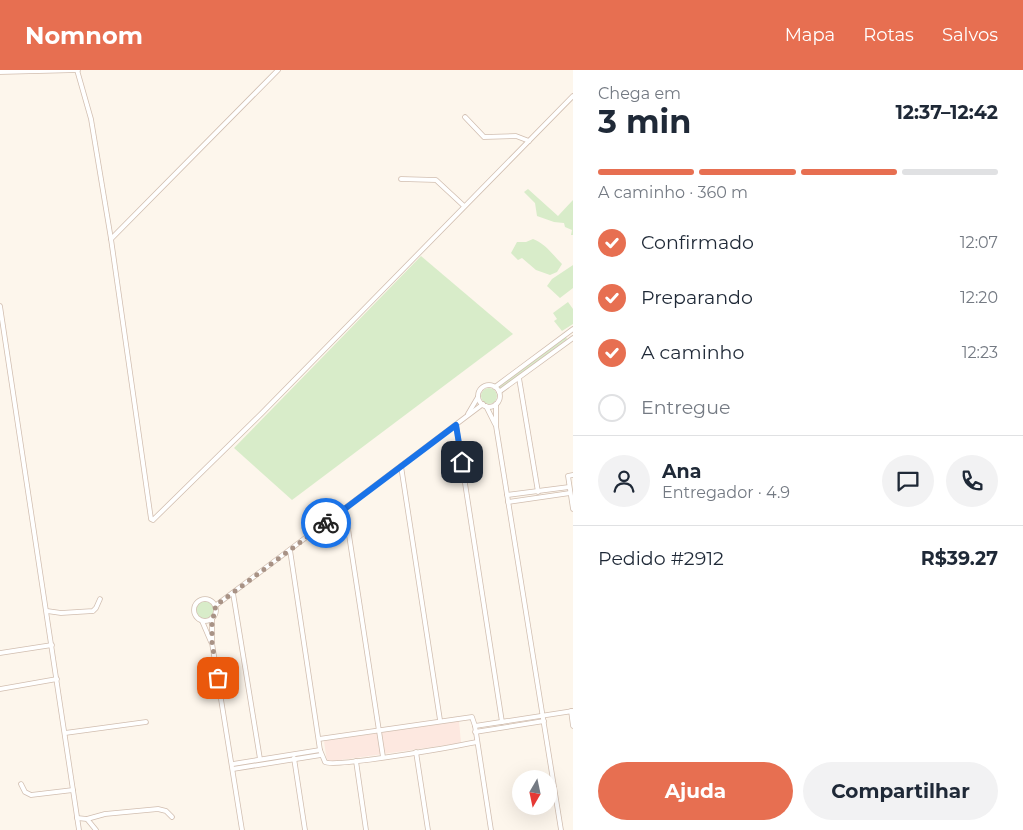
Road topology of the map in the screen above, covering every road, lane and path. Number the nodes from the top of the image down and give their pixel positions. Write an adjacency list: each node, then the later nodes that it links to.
1 (78, 70): 3 (street); 9 (street)
2 (278, 70): 9 (street)
3 (0, 72)
4 (573, 96): 6 (street)
5 (465, 117): 6 (street)
6 (529, 141): 8 (street)
7 (401, 179): 8 (street)
8 (464, 206): 9 (street)
9 (111, 239)
10 (0, 306): 37 (street)
11 (573, 329): 12 (street)
12 (566, 334): 13 (street); 15 (street)
13 (572, 339): 14 (street)
14 (519, 378): 16 (street); 26 (street)
15 (495, 387): 16 (street); 17 (street)
16 (500, 392): 18 (street)
17 (478, 397): 19 (street); 20 (street)
18 (496, 404): 19 (street); 22 (street)
19 (484, 405): 20 (street); 22 (street)
20 (467, 416): 21 (street)
21 (456, 425): 23 (street); 50 (street)
22 (496, 426): 28 (street)
23 (401, 466): 31 (street); 47 (street)
24 (573, 475): 25 (street)
25 (569, 487): 26 (street); 27 (street)
26 (538, 492): 28 (street)
27 (570, 493): 29 (street); 30 (street)
28 (507, 495): 29 (street)
29 (508, 502): 46 (street)
30 (572, 502): 32 (street)
31 (345, 509): 33 (street); 53 (street)
32 (573, 509)
33 (290, 550): 34 (street); 56 (street)
34 (232, 593): 36 (street); 62 (street)
35 (100, 599): 37 (street)
36 (215, 606): 38 (street); 39 (street)
37 (46, 611): 41 (street)
38 (212, 618): 39 (street); 40 (street)
39 (202, 621): 40 (street)
40 (212, 643): 65 (street)
41 (52, 645): 42 (street); 43 (street)
42 (0, 653)
43 (57, 679): 44 (street); 55 (street)
44 (0, 688)
45 (572, 711): 46 (street); 52 (street)
46 (543, 716): 48 (street); 50 (street)
47 (440, 720): 51 (street); 53 (street)
48 (544, 721): 54 (street); 78 (street)
49 (146, 722): 55 (street)
50 (502, 722): 51 (street)
51 (474, 726): 54 (street)
52 (573, 726)
53 (380, 729): 56 (street); 61 (street)
54 (476, 732): 57 (street)
55 (66, 733): 67 (street)
56 (319, 739): 59 (street)
57 (477, 742): 58 (street); 77 (street)
58 (416, 752): 61 (street); 76 (street)
59 (321, 753): 60 (street); 63 (street); 64 (street)
60 (293, 754): 62 (street); 63 (street)
61 (383, 757): 64 (street)
62 (260, 760): 65 (street)
63 (294, 760): 65 (street); 74 (street)
64 (356, 761): 75 (street)
65 (233, 767): 73 (street)
66 (22, 784): 67 (street)
67 (73, 790): 69 (street)
68 (172, 817): 70 (street)
69 (77, 818): 70 (street); 71 (street)
70 (87, 819): 72 (street)
71 (79, 830)
72 (96, 830)
73 (242, 830)
74 (305, 830)
75 (366, 830)
76 (428, 830)
77 (491, 830)
78 (561, 830)

